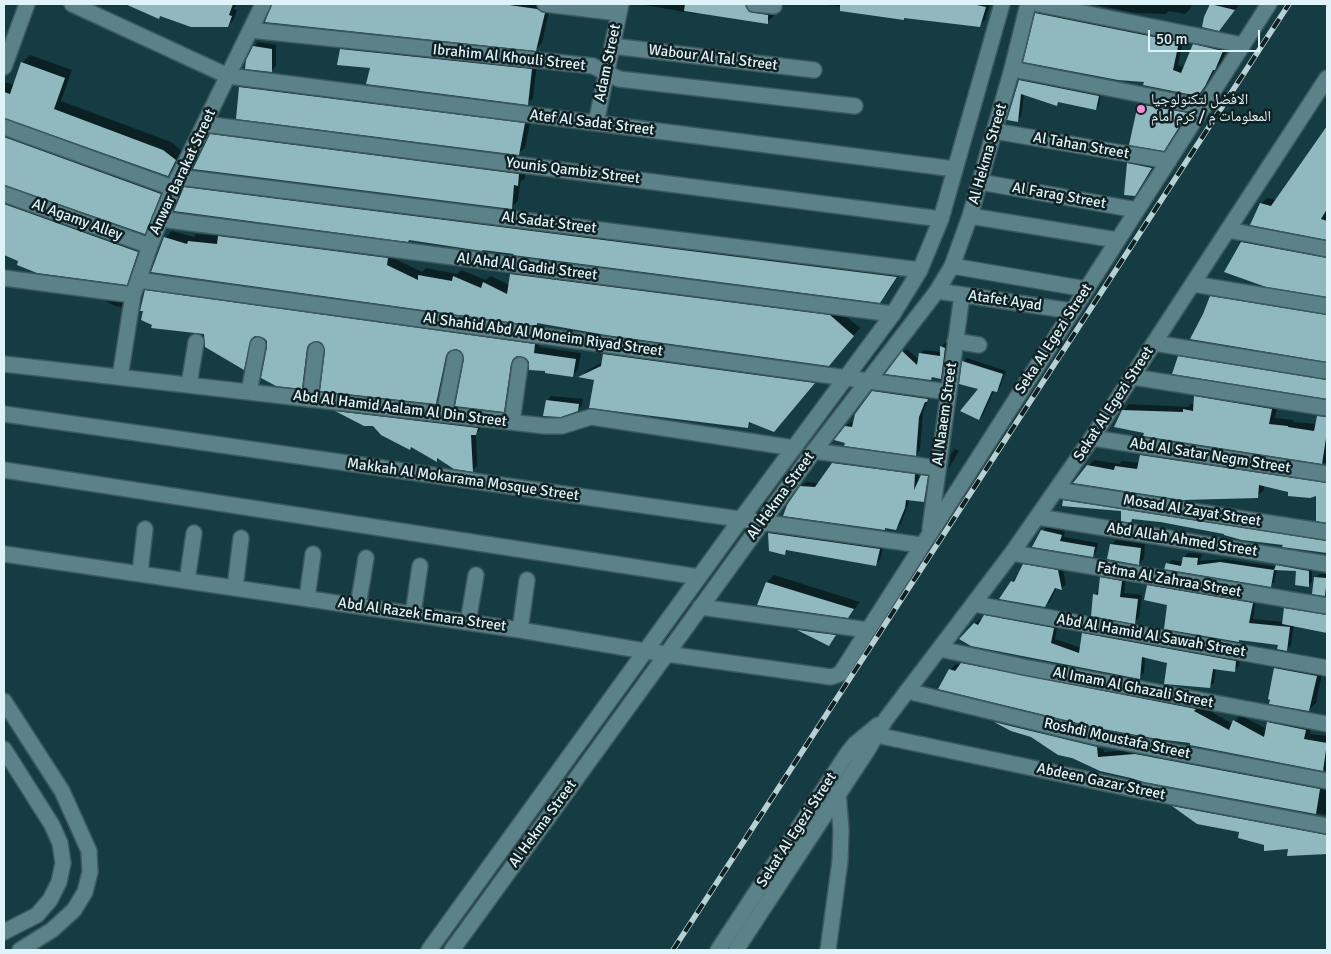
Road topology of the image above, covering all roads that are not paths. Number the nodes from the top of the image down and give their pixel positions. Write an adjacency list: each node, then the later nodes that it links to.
1 (27, 4): 15 (street)
2 (72, 4): 19 (street, Atef Al Sadat Street)
3 (263, 4): 12 (street, Anwar Barakat Street)
4 (545, 4): 11 (street)
5 (754, 4): 10 (street)
6 (1002, 4): 28 (street, Al Hekma Street)
7 (1028, 4): 16 (street, Al Hekma Street)
8 (1038, 4): 13 (street)
9 (1269, 4): 13 (street, Seka Al Egezi Street)
10 (774, 6)
11 (620, 9): 14 (street, Adam Street)
12 (250, 30): 18 (street, Ibrahim Al Khouli Street); 19 (street, Anwar Barakat Street)
13 (1243, 44): 22 (street, Seka Al Egezi Street)
14 (612, 46): 17 (street, Wabour Al Tal Street); 18 (street, Adam Street)
15 (4, 68)
16 (1012, 69): 22 (street); 26 (street, Al Hekma Street)
17 (814, 70)
18 (606, 73): 21 (street, Ibrahim Al Khouli Street); 23 (street, Adam Street)
19 (228, 76): 23 (street, Atef Al Sadat Street); 24 (street, Anwar Barakat Street)
20 (1327, 78): 36 (street, Sekat Al Egezi Street)
21 (855, 106)
22 (1204, 106): 27 (street, Seka Al Egezi Street)
23 (596, 123): 28 (street, Atef Al Sadat Street)
24 (204, 124): 29 (street, Anwar Barakat Street); 35 (street, Younis Qambiz Street)
25 (4, 127): 29 (street, Al Sadat Street)
26 (994, 131): 27 (street, Al Tahan Street); 30 (street, Al Hekma Street)
27 (1169, 160): 32 (street, Seka Al Egezi Street)
28 (955, 169): 35 (street, Al Hekma Street)
29 (175, 182): 34 (street, Anwar Barakat Street); 41 (street, Al Sadat Street)
30 (980, 182): 32 (street, Al Farag Street); 33 (street, Al Hekma Street)
31 (4, 194): 38 (street, Al Agamy Alley)
32 (1137, 210): 37 (street, Seka Al Egezi Street)
33 (970, 216): 37 (street); 40 (street, Al Hekma Street)
34 (160, 219): 38 (street, Anwar Barakat Street); 51 (street, Al Ahd Al Gadid Street)
35 (942, 219): 41 (street, Al Hekma Street)
36 (1228, 230): 39 (street); 44 (street, Sekat Al Egezi Street)
37 (1118, 240): 45 (street, Seka Al Egezi Street)
38 (150, 246): 43 (street, Anwar Barakat Street)
39 (1327, 249)
40 (952, 266): 45 (street); 46 (street, Al Hekma Street)
41 (920, 270): 51 (street, Al Hekma Street)
42 (4, 278): 47 (street)
43 (138, 280): 47 (street, Anwar Barakat Street); 63 (street, Al Shahid Abd Al Moneim Riyad Street)
44 (1193, 284): 49 (street); 54 (street, Sekat Al Egezi Street)
45 (1086, 289): 50 (street, Seka Al Egezi Street)
46 (937, 291): 48 (street, Atafet Ayad); 65 (street, Al Hekma Street)
47 (133, 295): 62 (street, Anwar Barakat Street)
48 (962, 295): 50 (street, Atafet Ayad); 52 (street, Al Naaem Street)
49 (1327, 306)
50 (1072, 311): 88 (street, Seka Al Egezi Street)
51 (893, 314): 63 (street, Al Hekma Street)
52 (955, 341): 56 (street); 68 (street, Al Naaem Street)
53 (196, 342): 66 (street)
54 (1154, 344): 61 (street); 64 (street, Sekat Al Egezi Street)
55 (258, 345): 67 (street)
56 (979, 345)
57 (316, 350): 69 (street)
58 (455, 358): 72 (street)
59 (4, 364): 62 (street, Abd Al Hamid Aalam Al Din Street)
60 (520, 365): 73 (street)
61 (1327, 371)
62 (120, 377): 66 (street, Abd Al Hamid Aalam Al Din Street)
63 (847, 377): 65 (street, Al Shahid Abd Al Moneim Riyad Street); 75 (street, Al Hekma Street)
64 (1132, 377): 70 (street); 74 (street, Sekat Al Egezi Street)
65 (868, 380): 68 (street, Al Shahid Abd Al Moneim Riyad Street); 76 (street, Al Hekma Street)
66 (189, 385): 67 (street, Abd Al Hamid Aalam Al Din Street)
67 (249, 392): 69 (street, Abd Al Hamid Aalam Al Din Street)
68 (948, 392): 77 (street, Al Naaem Street)
69 (310, 399): 72 (street, Abd Al Hamid Aalam Al Din Street)
70 (1327, 408)
71 (4, 414): 82 (street, Makkah Al Mokarama Mosque Street)
72 (444, 414): 73 (street, Abd Al Hamid Aalam Al Din Street)
73 (512, 422): 75 (street, Abd Al Hamid Aalam Al Din Street)
74 (1092, 438): 79 (street, Abd Al Satar Negm Street); 80 (street, Sekat Al Egezi Street)
75 (794, 448): 82 (street, Al Hekma Street)
76 (814, 451): 77 (street); 83 (street, Al Hekma Street)
77 (937, 468): 88 (street, Al Naaem Street)
78 (4, 470): 97 (street)
79 (1327, 474)
80 (1057, 490): 81 (street, Sekat Al Egezi Street); 85 (street, Mosad Al Zayat Street)
81 (1038, 517): 91 (street, Sekat Al Egezi Street); 93 (street, Abd Allah Ahmed Street)
82 (741, 519): 83 (street, Makkah Al Mokarama Mosque Street); 97 (street, Al Hekma Street)
83 (761, 523): 88 (street, Makkah Al Mokarama Mosque Street); 105 (street, Al Hekma Street)
84 (145, 529): 95 (street)
85 (1327, 532)
86 (194, 534): 98 (street)
87 (241, 538): 100 (street)
88 (925, 540): 109 (street, Seka Al Egezi Street)
89 (4, 554): 95 (street, Abd Al Razek Emara Street)
90 (313, 554): 101 (street)
91 (1012, 554): 102 (street, Sekat Al Egezi Street); 104 (street, Fatma Al Zahraa Street)
92 (366, 558): 103 (street)
93 (1327, 564)
94 (420, 566): 106 (street)
95 (140, 573): 98 (street, Abd Al Razek Emara Street)
96 (476, 575): 107 (street)
97 (698, 577): 111 (street, Al Hekma Street)
98 (187, 580): 100 (street, Abd Al Razek Emara Street)
99 (527, 580): 108 (street)
100 (235, 588): 101 (street, Abd Al Razek Emara Street)
101 (307, 598): 103 (street, Abd Al Razek Emara Street)
102 (974, 604): 110 (street, Sekat Al Egezi Street); 113 (street, Abd Al Hamid Al Sawah Street)
103 (358, 606): 106 (street, Abd Al Razek Emara Street)
104 (1327, 606)
105 (700, 607): 109 (street); 112 (street, Al Hekma Street)
106 (413, 614): 107 (street, Abd Al Razek Emara Street)
107 (468, 622): 108 (street, Abd Al Razek Emara Street)
108 (520, 630): 111 (street, Abd Al Razek Emara Street)
109 (868, 630): 114 (street, Seka Al Egezi Street)
110 (940, 649): 115 (street, Sekat Al Egezi Street); 118 (street, Al Imam Al Ghazali Street)
111 (645, 651): 112 (street, Abd Al Razek Emara Street); 126 (street, Al Hekma Street)
112 (666, 654): 114 (street, Abd Al Razek Emara Street); 127 (street, Al Hekma Street)
113 (1327, 668)
114 (840, 674)
115 (907, 691): 117 (street, Sekat Al Egezi Street); 121 (street, Roshdi Moustafa Street)
116 (4, 701): 125 (street)
117 (886, 719): 119 (street, Sekat Al Egezi Street); 128 (street, Sekat Al Egezi Street)
118 (1327, 724)
119 (876, 735): 122 (street, Sekat Al Egezi Street); 123 (street, Abdeen Gazar Street)
120 (4, 749): 124 (street)
121 (1327, 781)
122 (838, 793): 129 (street, Sekat Al Egezi Street); 130 (street)
123 (1327, 826)
124 (4, 932)
125 (20, 950)
126 (429, 950)
127 (452, 950)
128 (718, 950)
129 (736, 950)
130 (828, 950)

